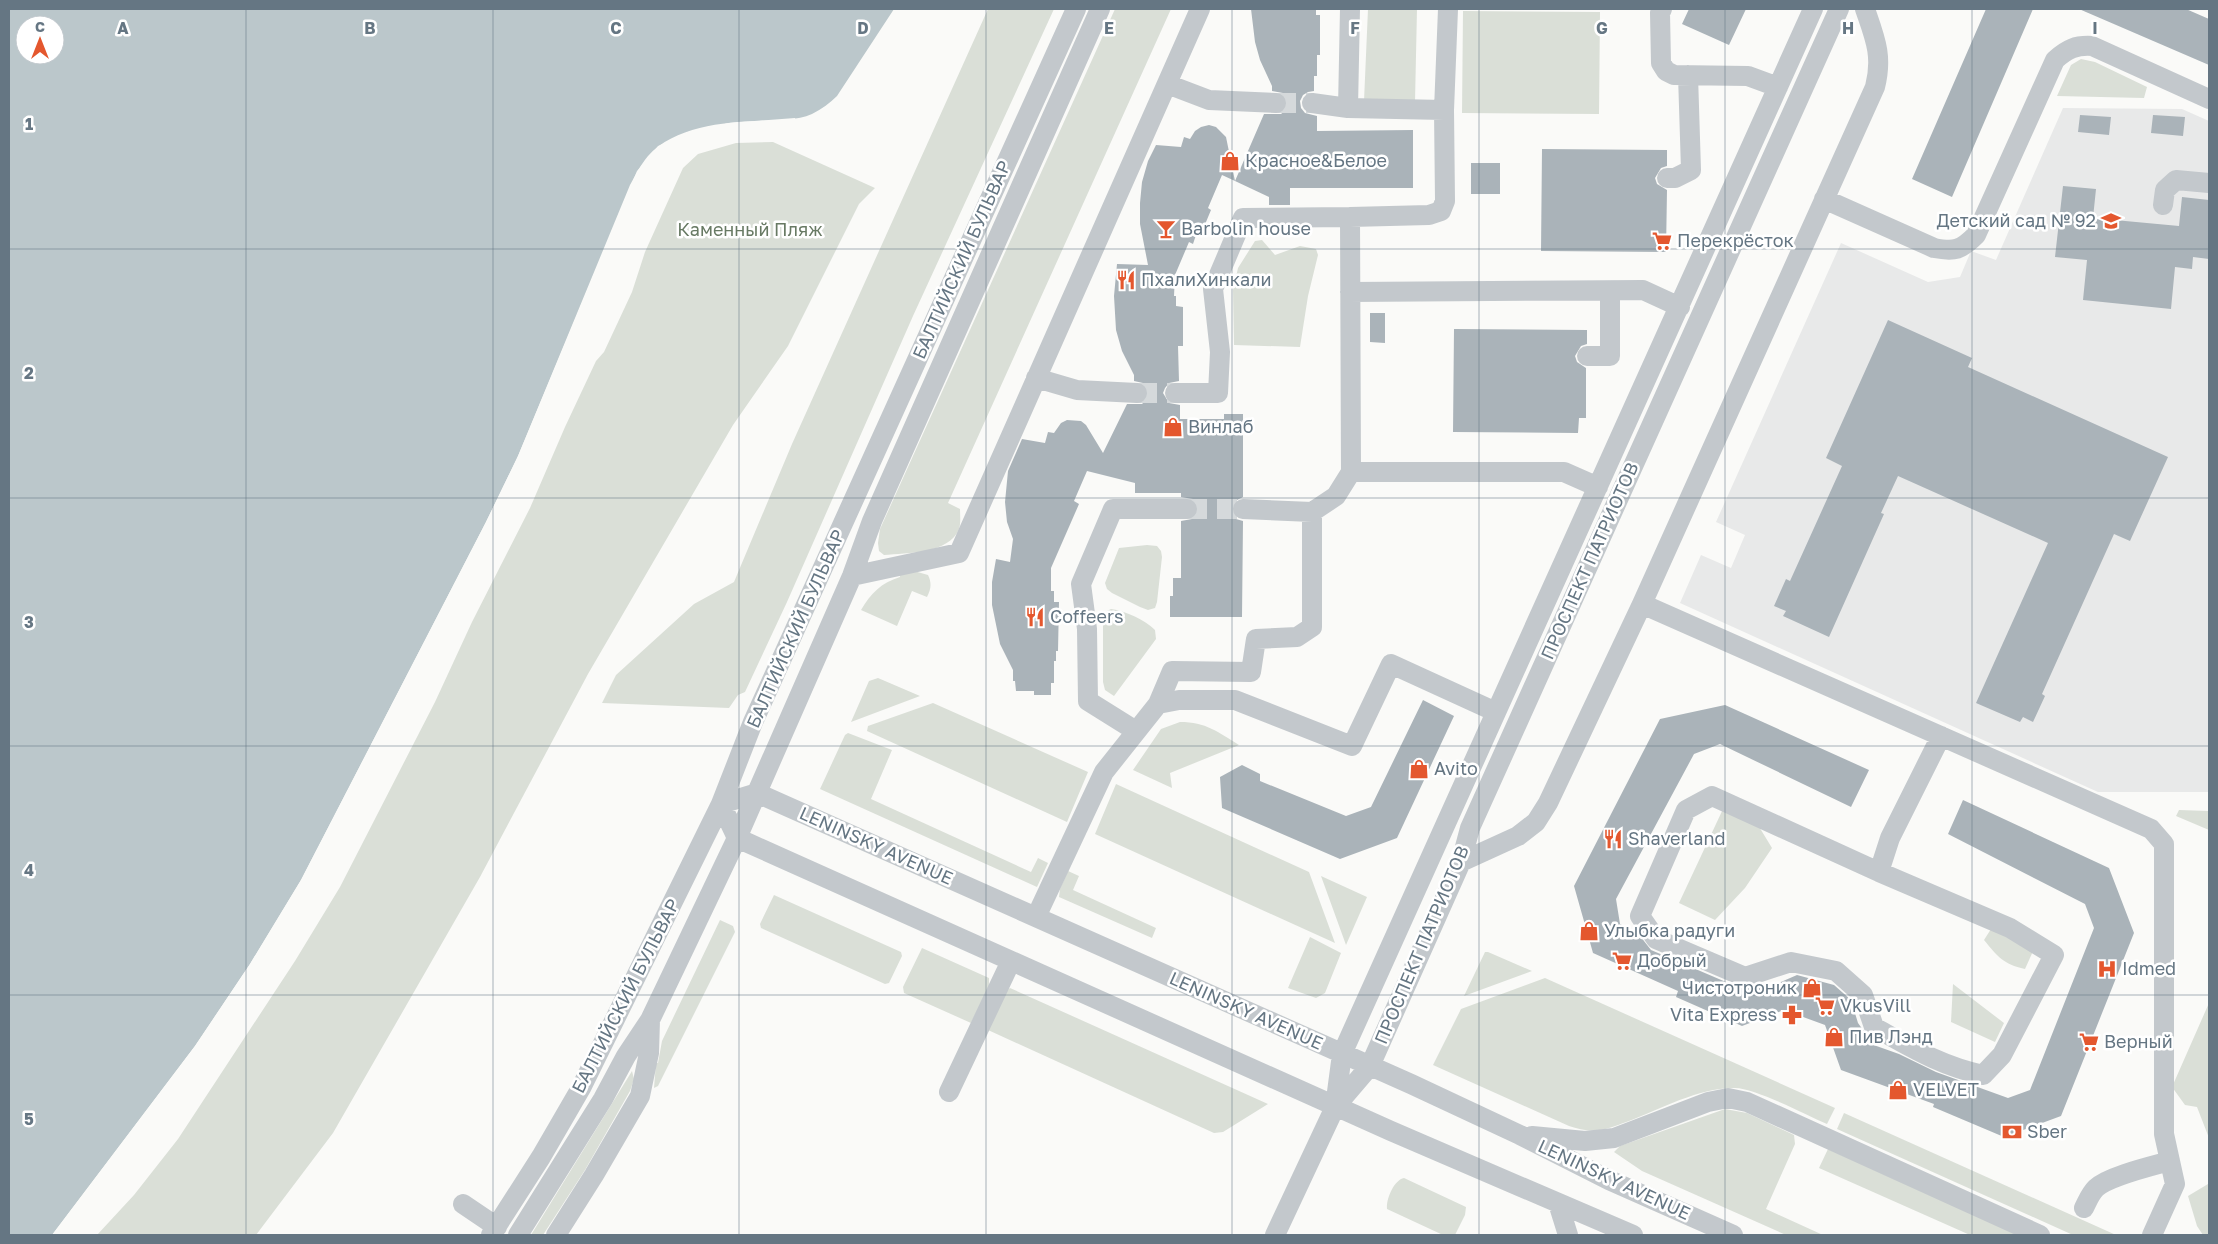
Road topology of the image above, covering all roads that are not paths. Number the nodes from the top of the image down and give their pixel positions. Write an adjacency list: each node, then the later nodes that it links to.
1 (1076, 9): 42 (street, БАЛТИЙСКИЙ БУЛЬВАР)
2 (1100, 9): 35 (street, БАЛТИЙСКИЙ БУЛЬВАР)
3 (1200, 9): 11 (street)
4 (1350, 9): 16 (street)
5 (1448, 9): 17 (street)
6 (1662, 9): 10 (street)
7 (1813, 9): 12 (street, ПРОСПЕКТ ПАТРИОТОВ)
8 (1839, 9): 44 (street, ПРОСПЕКТ ПАТРИОТОВ)
9 (1866, 9): 20 (street)
10 (1688, 75): 12 (street); 18 (street)
11 (1167, 84): 14 (street); 27 (street)
12 (1778, 87): 25 (street, ПРОСПЕКТ ПАТРИОТОВ)
13 (2209, 99): 20 (street)
14 (1276, 103)
15 (1312, 103): 16 (street)
16 (1348, 108): 17 (street)
17 (1444, 110): 22 (street)
18 (1667, 178)
19 (2209, 183): 21 (street)
20 (1824, 198): 36 (street)
21 (2163, 205)
22 (1350, 217): 24 (street); 29 (street)
23 (1610, 291): 24 (street); 25 (street); 26 (street)
24 (1350, 292): 30 (street)
25 (1680, 307): 31 (street, ПРОСПЕКТ ПАТРИОТОВ)
26 (1586, 356)
27 (1036, 378): 28 (street); 35 (street)
28 (1137, 393)
29 (1175, 393)
30 (1351, 472): 31 (street); 34 (street)
31 (1598, 487): 38 (street, ПРОСПЕКТ ПАТРИОТОВ)
32 (1187, 509): 39 (street)
33 (1243, 509): 34 (street)
34 (1312, 512): 37 (street)
35 (852, 576): 41 (street, БАЛТИЙСКИЙ БУЛЬВАР)
36 (1642, 604): 40 (street); 44 (street)
37 (1158, 704): 38 (street); 39 (street)
38 (1496, 712): 49 (street, ПРОСПЕКТ ПАТРИОТОВ)
39 (1136, 731): 46 (street)
40 (1941, 736): 45 (street); 54 (street)
41 (757, 793): 42 (street); 43 (street, БАЛТИЙСКИЙ БУЛЬВАР); 46 (street, LENINSKY AVENUE)
42 (721, 804): 43 (street); 58 (street, БАЛТИЙСКИЙ БУЛЬВАР)
43 (737, 838): 47 (street); 48 (street, БАЛТИЙСКИЙ БУЛЬВАР)
44 (1461, 862): 50 (street, ПРОСПЕКТ ПАТРИОТОВ)
45 (1879, 872): 45 (street)
46 (1036, 918): 49 (street, LENINSKY AVENUE)
47 (1011, 961): 51 (street); 52 (street)
48 (650, 1020): 59 (street, БАЛТИЙСКИЙ БУЛЬВАР); 60 (street)
49 (1342, 1054): 50 (street, LENINSKY AVENUE); 52 (street, ПРОСПЕКТ ПАТРИОТОВ)
50 (1370, 1066): 52 (street, ПРОСПЕКТ ПАТРИОТОВ); 53 (street, LENINSKY AVENUE)
51 (949, 1092)
52 (1335, 1107): 56 (street); 61 (street, ПРОСПЕКТ ПАТРИОТОВ)
53 (1520, 1135): 64 (street, LENINSKY AVENUE); 65 (street)
54 (2170, 1161): 57 (street); 66 (street)
55 (464, 1204): 58 (street)
56 (1558, 1204): 62 (street); 63 (street)
57 (2084, 1208)
58 (494, 1231)
59 (518, 1235)
60 (556, 1235)
61 (1275, 1235)
62 (1568, 1235)
63 (1633, 1235)
64 (1733, 1235)
65 (2040, 1235)
66 (2152, 1235)

